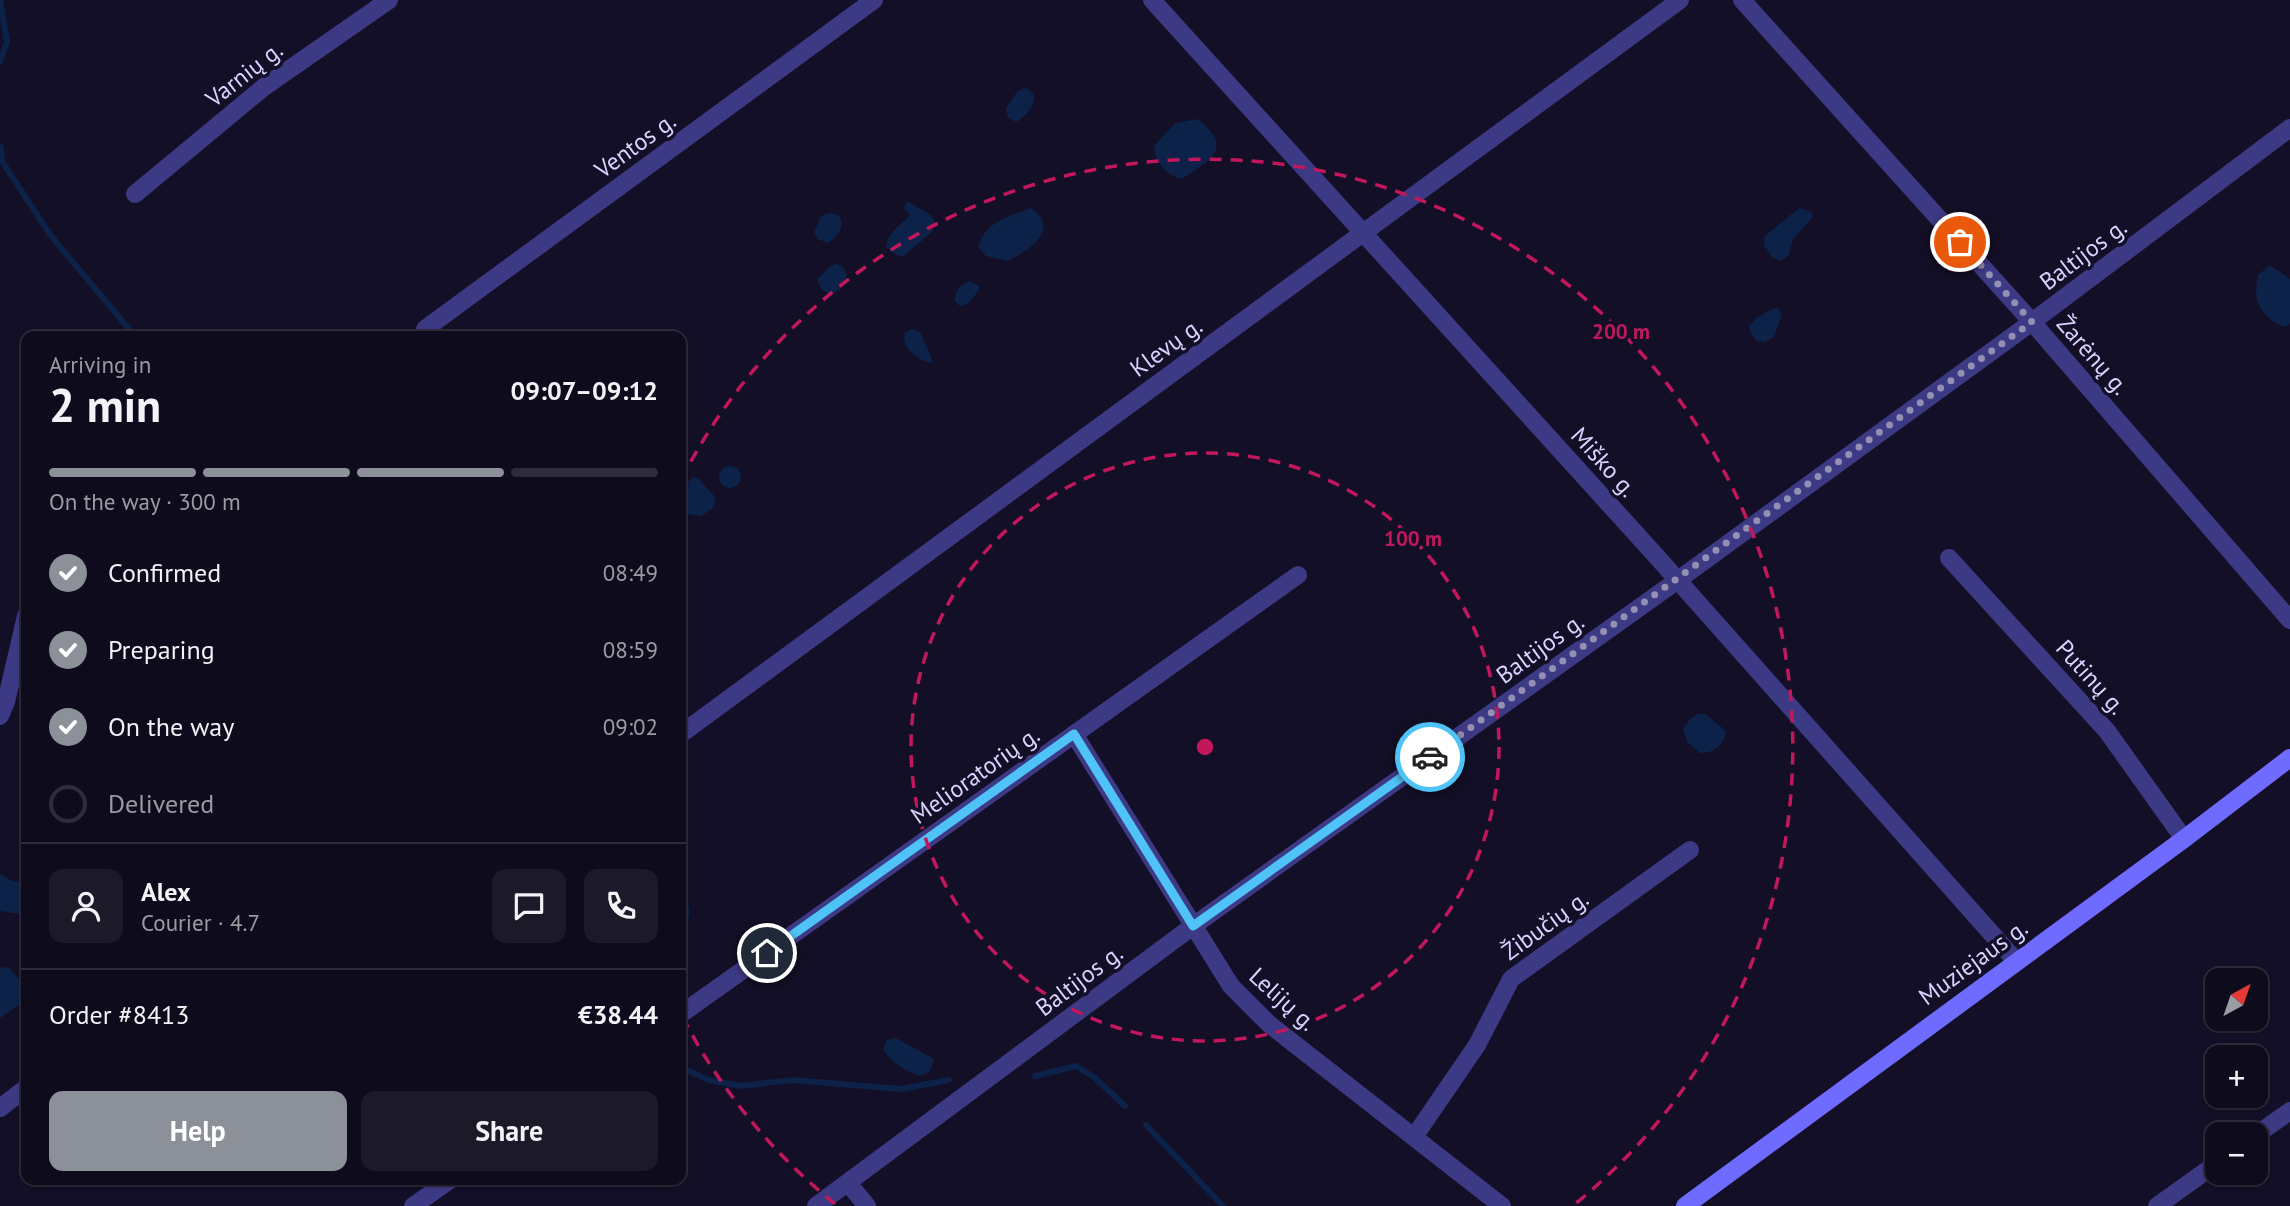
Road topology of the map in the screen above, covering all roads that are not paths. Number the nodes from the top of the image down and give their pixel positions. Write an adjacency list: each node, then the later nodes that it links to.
1 (389, 0): 7 (street, Varnių g.)
2 (874, 0): 10 (street, Ventos g.)
3 (1153, 0): 8 (street, Miško g.)
4 (1680, 0): 8 (street, Klevų g.)
5 (1742, 0): 9 (street, Žarėnų g.)
6 (2290, 128): 9 (street, Baltijos g.)
7 (135, 194)
8 (1363, 234): 13 (street, Miško g.); 17 (street, Klevų g.)
9 (2032, 322): 13 (street, Baltijos g.); 14 (street, Žarėnų g.)
10 (425, 329)
11 (1950, 558): 20 (street, Putinų g.)
12 (1298, 575): 18 (street, Melioratorių g.)
13 (1678, 580): 22 (street, Baltijos g.); 23 (street, Miško g.)
14 (2290, 620)
15 (21, 638): 16 (street)
16 (0, 716)
17 (686, 730)
18 (1074, 734): 22 (street, Lelijų g.); 24 (street, Melioratorių g.)
19 (2290, 758): 20 (main road, Muziejaus g.)
20 (2184, 839): 23 (main road, Muziejaus g.)
21 (1690, 850): 29 (street, Žibučių g.)
22 (1193, 926): 29 (street, Lelijų g.); 31 (street, Baltijos g.)
23 (2016, 961): 37 (main road, Muziejaus g.)
24 (686, 1010)
25 (21, 1092): 26 (street)
26 (0, 1108)
27 (2290, 1111): 28 (street)
28 (2268, 1127)
29 (1414, 1137): 36 (street, Lelijų g.)
30 (2205, 1172): 38 (street)
31 (848, 1183): 34 (street, Baltijos g.); 35 (street)
32 (443, 1185): 33 (street)
33 (413, 1206)
34 (816, 1206)
35 (867, 1206)
36 (1502, 1206)
37 (1685, 1206)
38 (2157, 1206)

